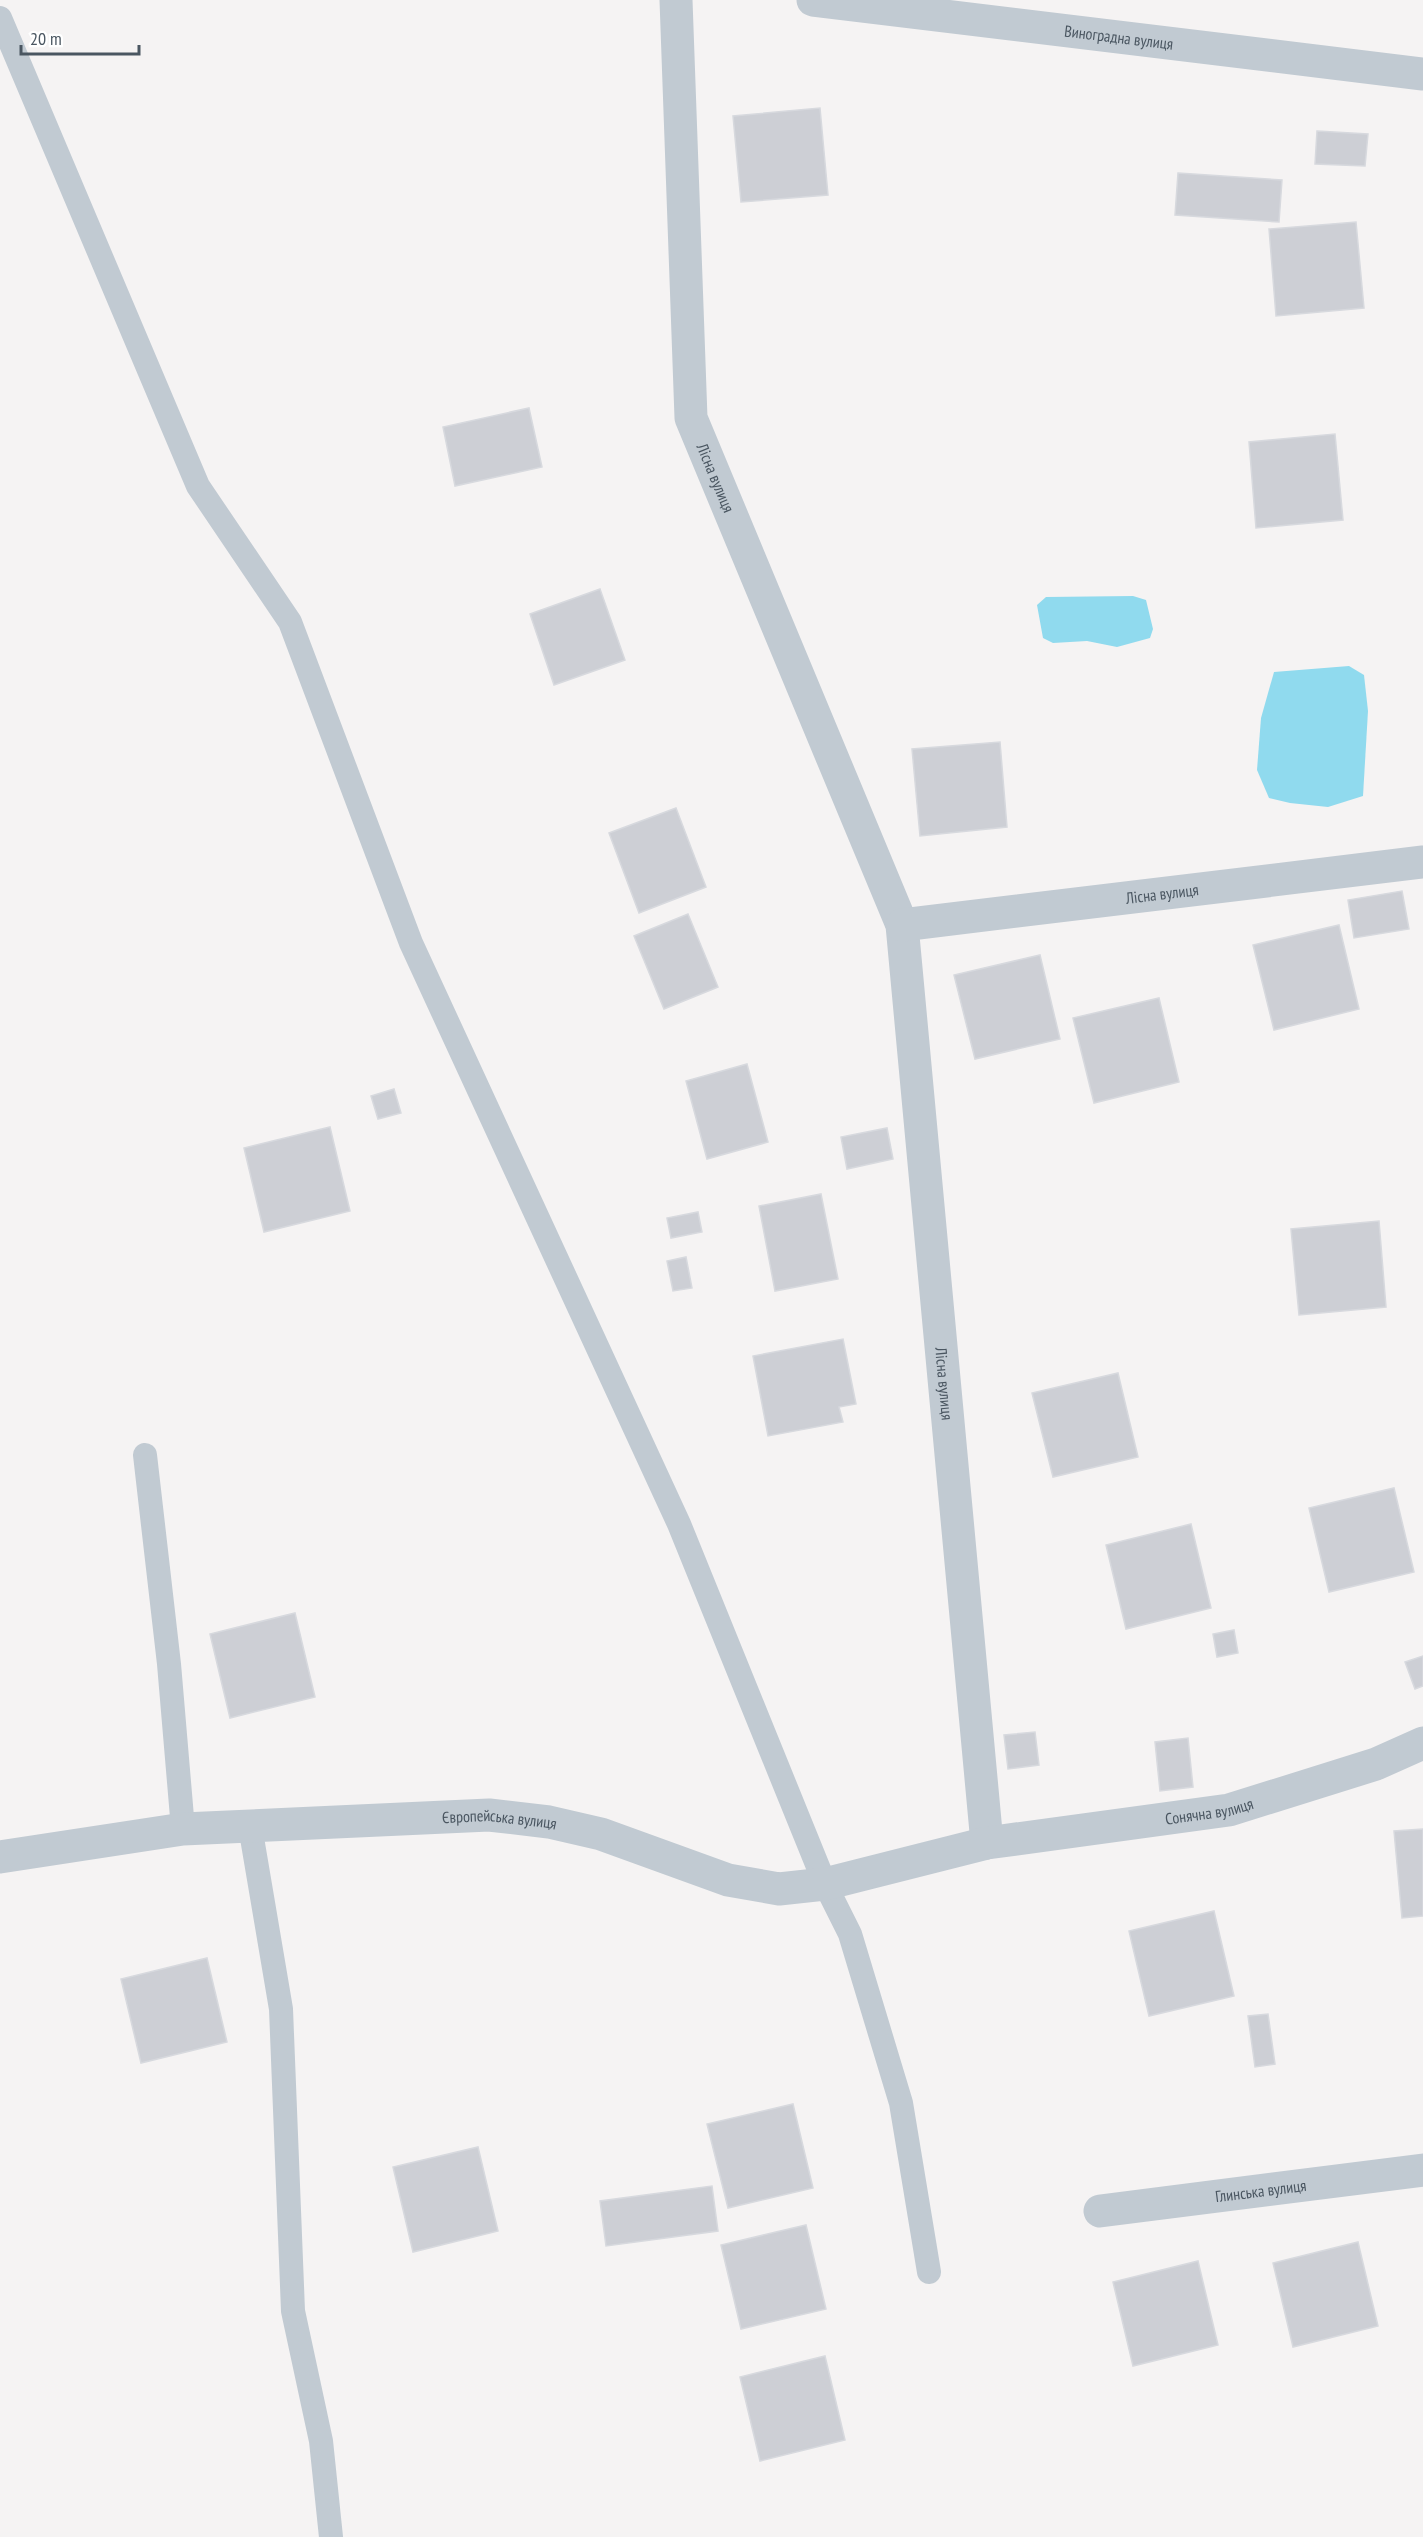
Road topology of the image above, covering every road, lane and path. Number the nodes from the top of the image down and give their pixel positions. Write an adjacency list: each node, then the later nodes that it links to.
1 (676, 0): 6 (street, Лісна вулиця)
2 (813, 0): 4 (street, Виноградна вулиця)
3 (0, 18): 13 (lane)
4 (1423, 74)
5 (1423, 862): 6 (street, Лісна вулиця)
6 (902, 925): 11 (street, Лісна вулиця)
7 (145, 1455): 10 (lane)
8 (1423, 1743): 11 (street, Сонячна вулиця)
9 (250, 1826): 10 (street, Європейська вулиця); 13 (street, Європейська вулиця); 17 (lane)
10 (183, 1829): 12 (street, Європейська вулиця)
11 (987, 1843): 13 (street, Європейська вулиця)
12 (0, 1857)
13 (825, 1884): 16 (lane)
14 (1423, 2170): 15 (street, Глинська вулиця)
15 (1100, 2211)
16 (929, 2272)
17 (331, 2537)

